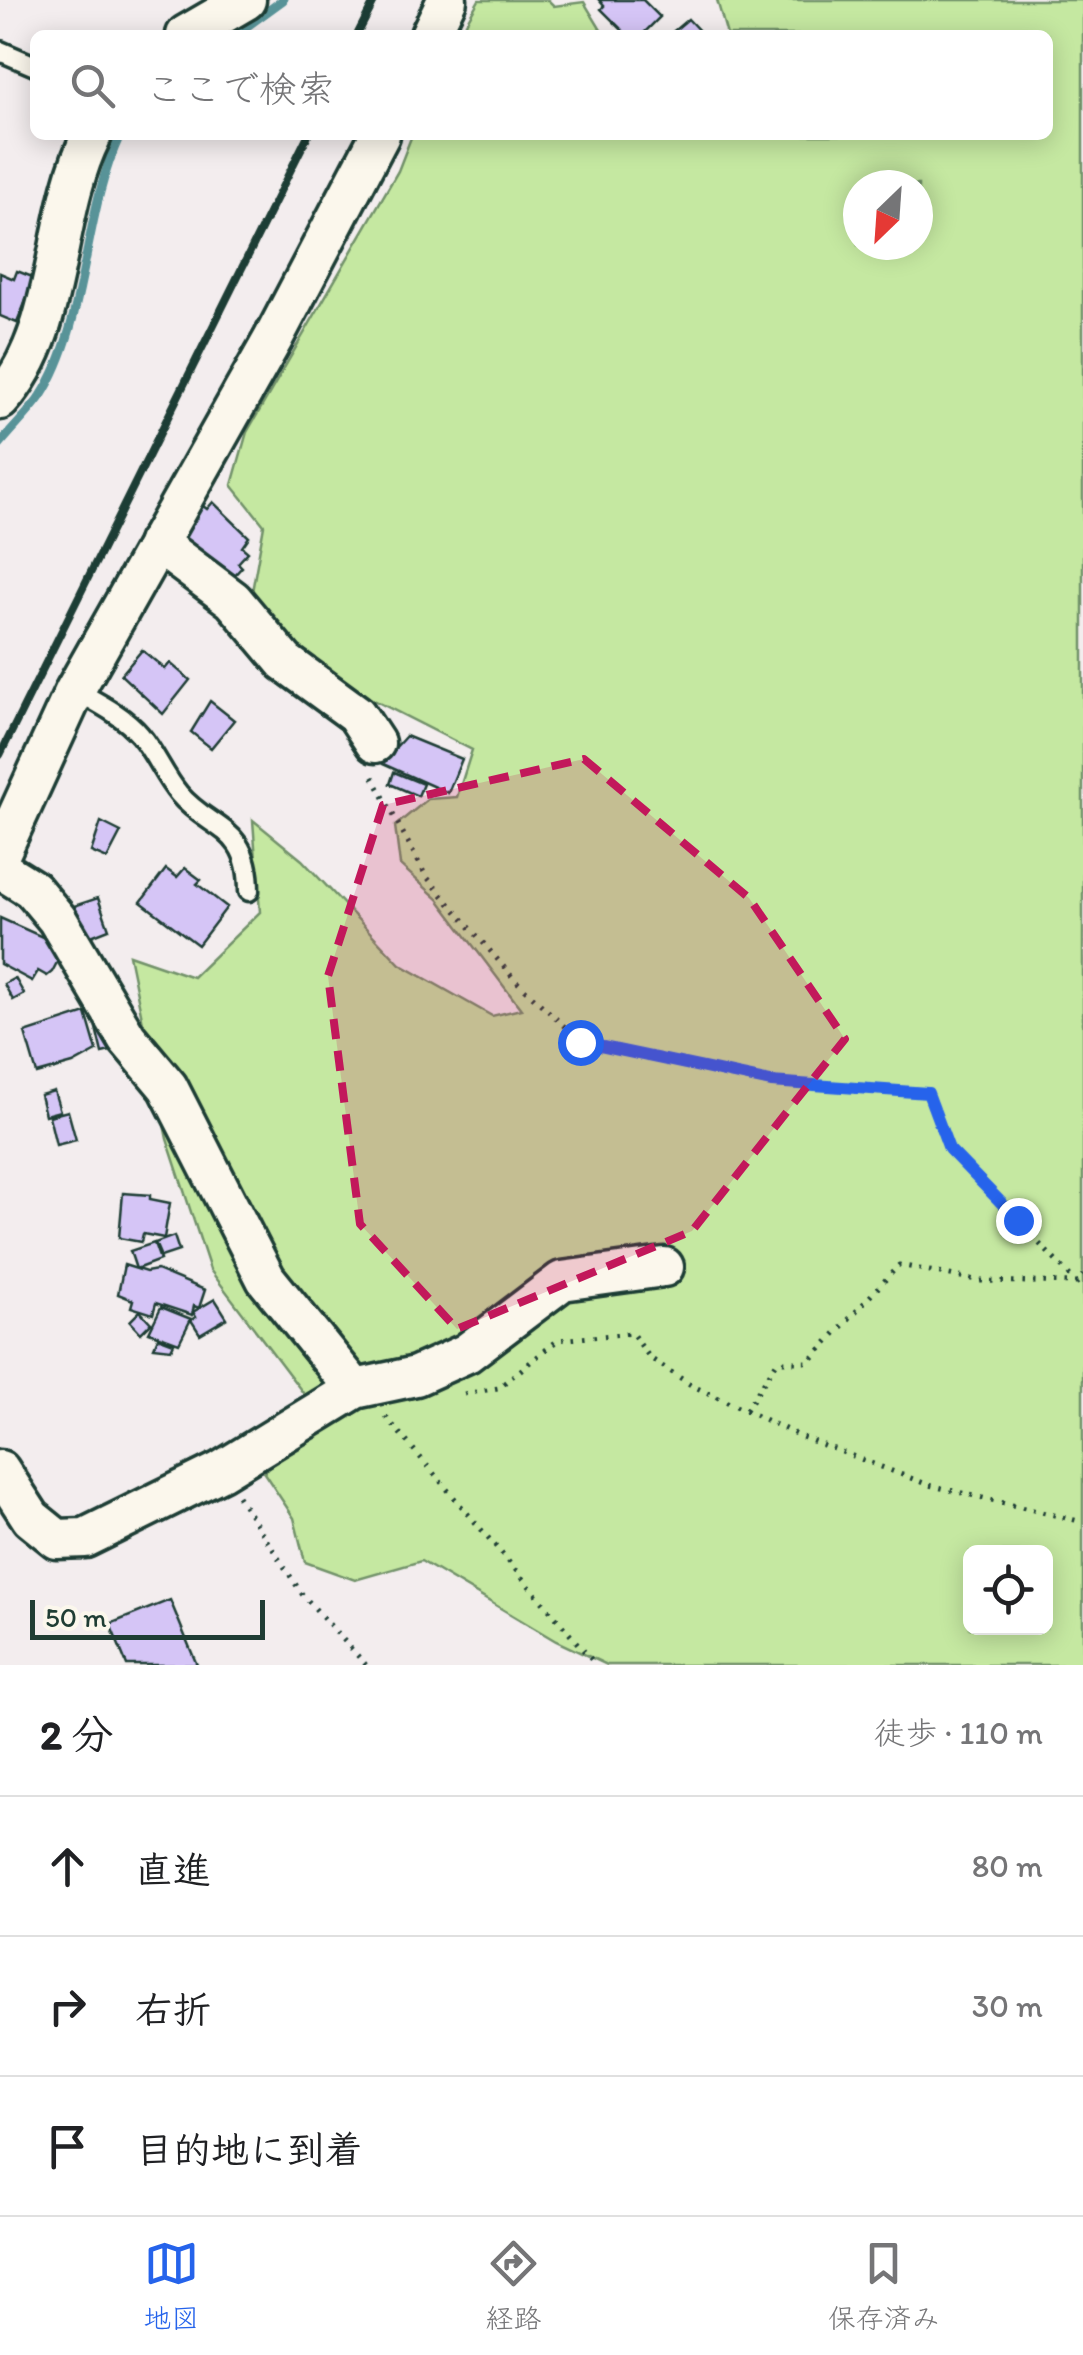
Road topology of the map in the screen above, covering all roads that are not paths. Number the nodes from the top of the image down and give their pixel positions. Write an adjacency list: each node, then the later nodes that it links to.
1 (246, 0): 3 (street)
2 (447, 0): 4 (street)
3 (195, 30)
4 (432, 30)
5 (0, 51): 6 (lane)
6 (30, 64)
7 (90, 140): 9 (street)
8 (377, 140): 10 (street)
9 (0, 400)
10 (157, 543): 11 (street); 12 (street)
11 (75, 690): 13 (street); 15 (lane)
12 (375, 743)
13 (0, 854)
14 (0, 868): 17 (street)
15 (249, 891)
16 (664, 1267): 17 (street)
17 (355, 1389): 18 (street)
18 (0, 1470)

